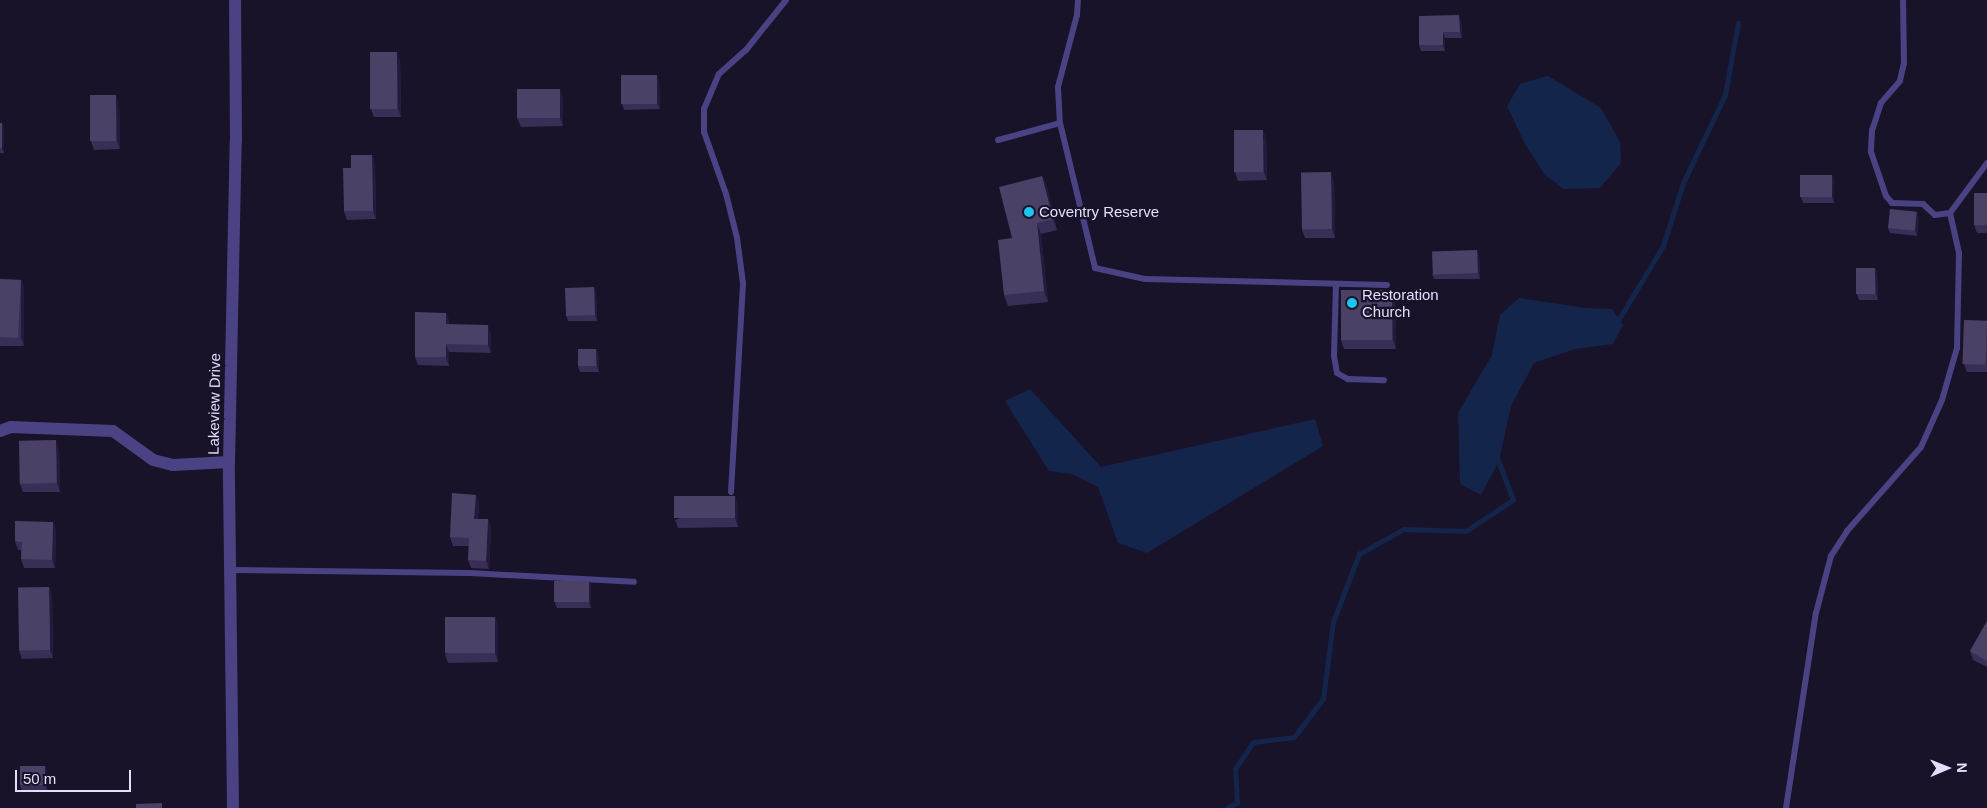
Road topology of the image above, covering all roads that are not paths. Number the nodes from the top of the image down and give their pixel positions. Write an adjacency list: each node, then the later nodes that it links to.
1 (235, 0): 13 (street, Lakeview Drive)
2 (786, 0): 14 (lane)
3 (1078, 0): 5 (lane)
4 (1903, 0): 8 (lane)
5 (1060, 123): 6 (lane); 9 (lane)
6 (998, 140)
7 (1987, 163): 8 (lane)
8 (1950, 213): 18 (lane)
9 (1336, 284): 10 (lane); 11 (lane)
10 (1387, 285)
11 (1384, 380)
12 (0, 430): 13 (street)
13 (230, 462): 15 (street, Lakeview Drive)
14 (731, 492)
15 (232, 570): 16 (lane); 17 (street, Lakeview Drive)
16 (634, 582)
17 (232, 808)
18 (1786, 808)

